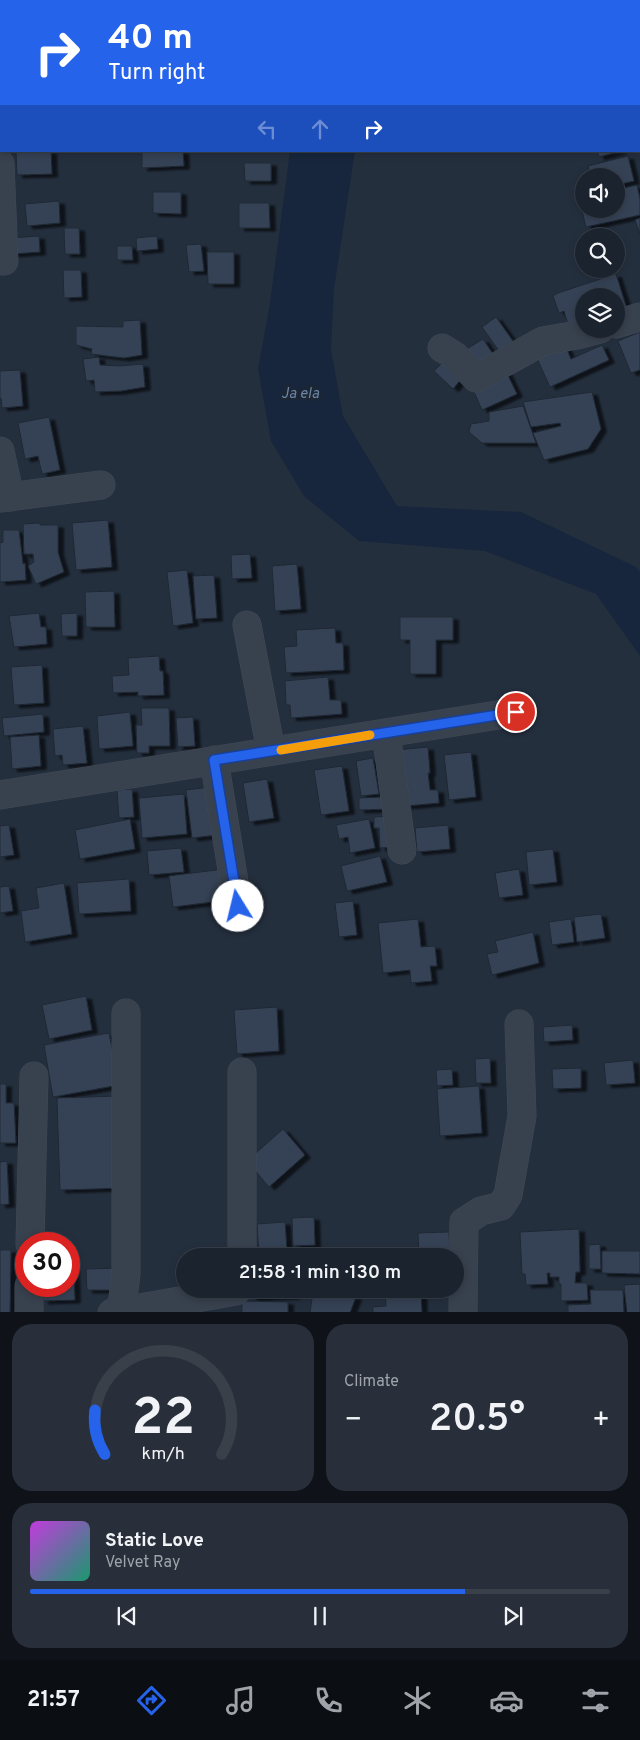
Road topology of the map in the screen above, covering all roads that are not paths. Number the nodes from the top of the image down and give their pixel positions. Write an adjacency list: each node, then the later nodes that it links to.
1 (0, 164): 2 (street)
2 (4, 261)
3 (640, 317): 4 (street)
4 (625, 321)
5 (575, 335): 6 (street)
6 (442, 348)
7 (0, 451): 9 (street)
8 (100, 486): 9 (street)
9 (5, 498)
10 (247, 625): 13 (street)
11 (516, 712): 12 (street)
12 (386, 733): 13 (street); 16 (street)
13 (271, 751): 14 (street)
14 (214, 760): 15 (street); 17 (street)
15 (0, 795)
16 (402, 850)
17 (238, 906)
18 (126, 1013): 29 (street)
19 (519, 1024): 24 (street)
20 (242, 1072): 23 (street)
21 (34, 1076): 22 (street)
22 (30, 1232)
23 (242, 1248)
24 (462, 1248)
25 (29, 1297): 28 (street)
26 (199, 1298): 29 (street)
27 (461, 1298): 30 (street)
28 (29, 1312)
29 (118, 1312)
30 (463, 1312)

